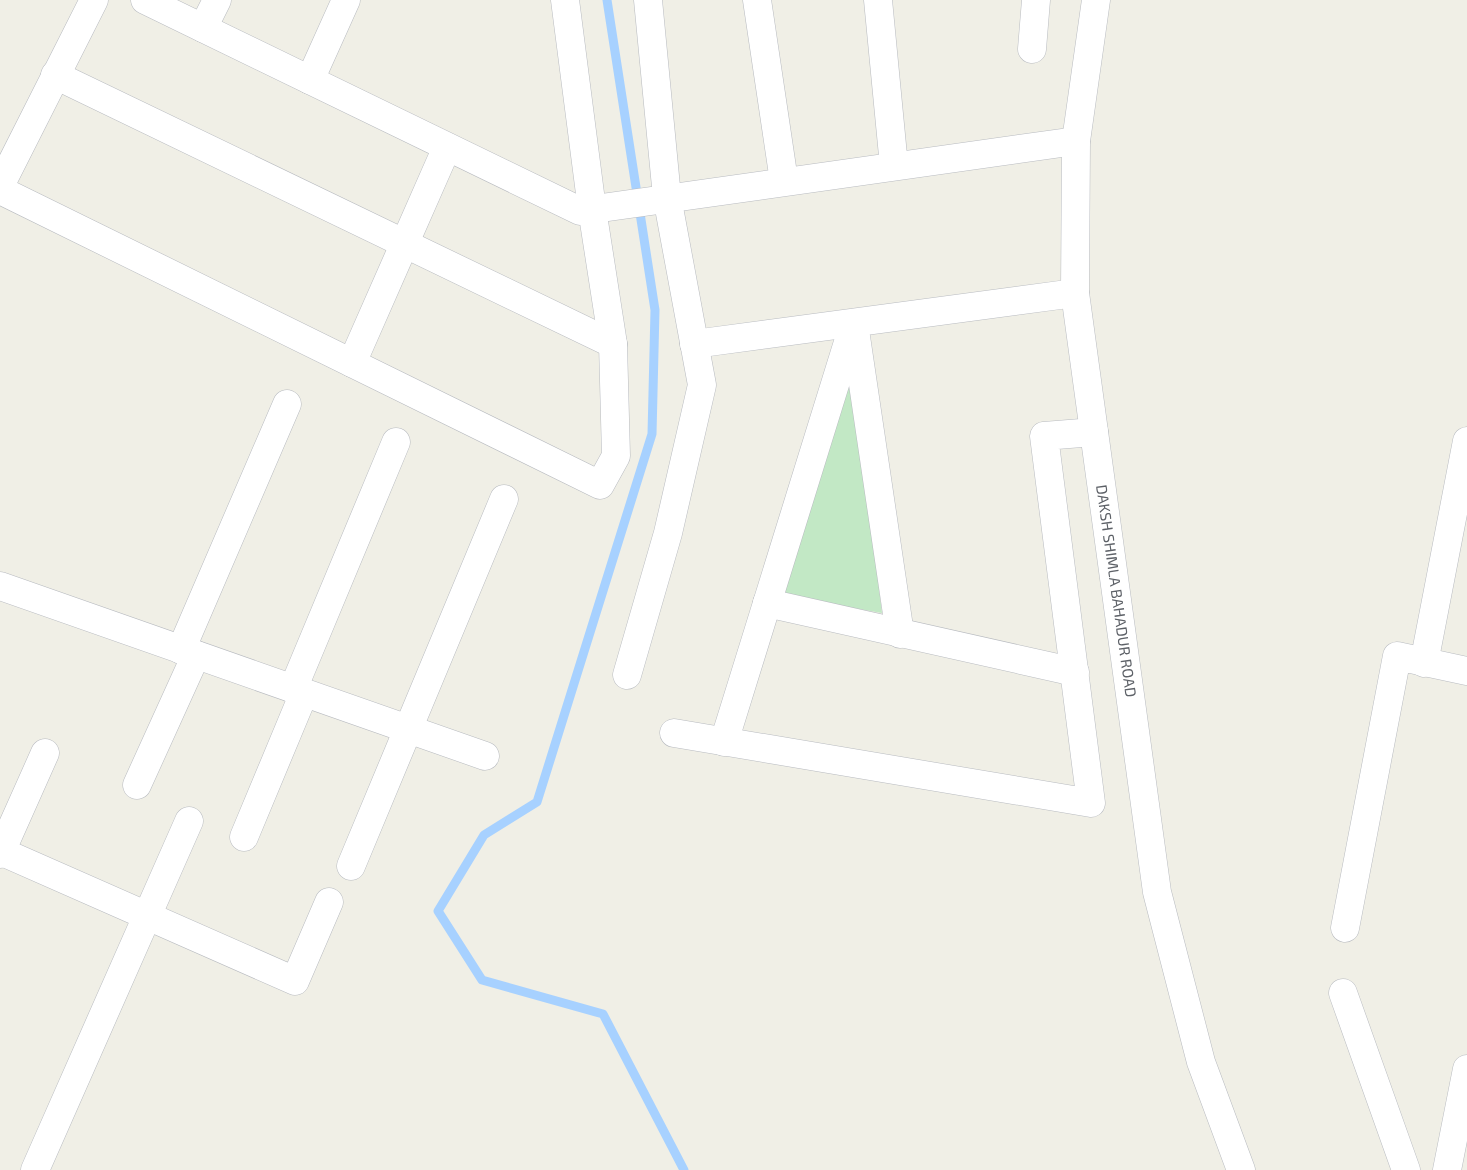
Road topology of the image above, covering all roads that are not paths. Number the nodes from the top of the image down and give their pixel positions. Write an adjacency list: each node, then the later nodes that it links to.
1 (94, 0): 13 (street)
2 (145, 0): 11 (street)
3 (217, 0): 11 (street)
4 (346, 0): 14 (street)
5 (565, 0): 22 (street)
6 (650, 0): 21 (street)
7 (757, 0): 18 (street)
8 (878, 0): 17 (street)
9 (1036, 0): 12 (street)
10 (1096, 0): 15 (street, DAKSH SHIMLA BAHADUR ROAD)
11 (203, 28): 14 (street)
12 (1032, 49)
13 (55, 75): 19 (street); 23 (street)
14 (310, 80): 16 (street)
15 (1076, 141): 17 (street); 24 (street, DAKSH SHIMLA BAHADUR ROAD)
16 (447, 147): 22 (street); 23 (street)
17 (894, 166): 18 (street)
18 (784, 181): 21 (street)
19 (0, 186)
20 (0, 190): 28 (street)
21 (662, 198): 22 (street); 27 (street)
22 (592, 209): 26 (street)
23 (404, 244): 26 (street); 28 (street)
24 (1075, 294): 25 (street); 30 (street, DAKSH SHIMLA BAHADUR ROAD)
25 (854, 323): 27 (street); 35 (street); 36 (street)
26 (613, 344): 28 (street)
27 (694, 344): 41 (street)
28 (352, 363)
29 (287, 404): 37 (street)
30 (1094, 432): 40 (street); 59 (street, DAKSH SHIMLA BAHADUR ROAD)
31 (1467, 441): 38 (street)
32 (396, 442): 42 (street)
33 (504, 500): 43 (street)
34 (0, 586): 37 (street)
35 (767, 603): 36 (street); 45 (street)
36 (900, 634): 40 (street)
37 (188, 652): 42 (street); 48 (street)
38 (1424, 663): 39 (street); 55 (street)
39 (1467, 671)
40 (1074, 672): 45 (street)
41 (626, 675)
42 (298, 691): 43 (street); 50 (street)
43 (407, 728): 47 (street); 52 (street)
44 (674, 734): 45 (street)
45 (724, 742)
46 (45, 753): 51 (street)
47 (485, 756)
48 (137, 785)
49 (189, 821): 54 (street)
50 (244, 838)
51 (0, 852): 54 (street)
52 (351, 866)
53 (329, 902): 54 (street)
54 (147, 916): 58 (street)
55 (1345, 928)
56 (1343, 993): 60 (street)
57 (1467, 1069): 61 (street)
58 (35, 1170)
59 (1242, 1170)
60 (1406, 1170)
61 (1447, 1170)

